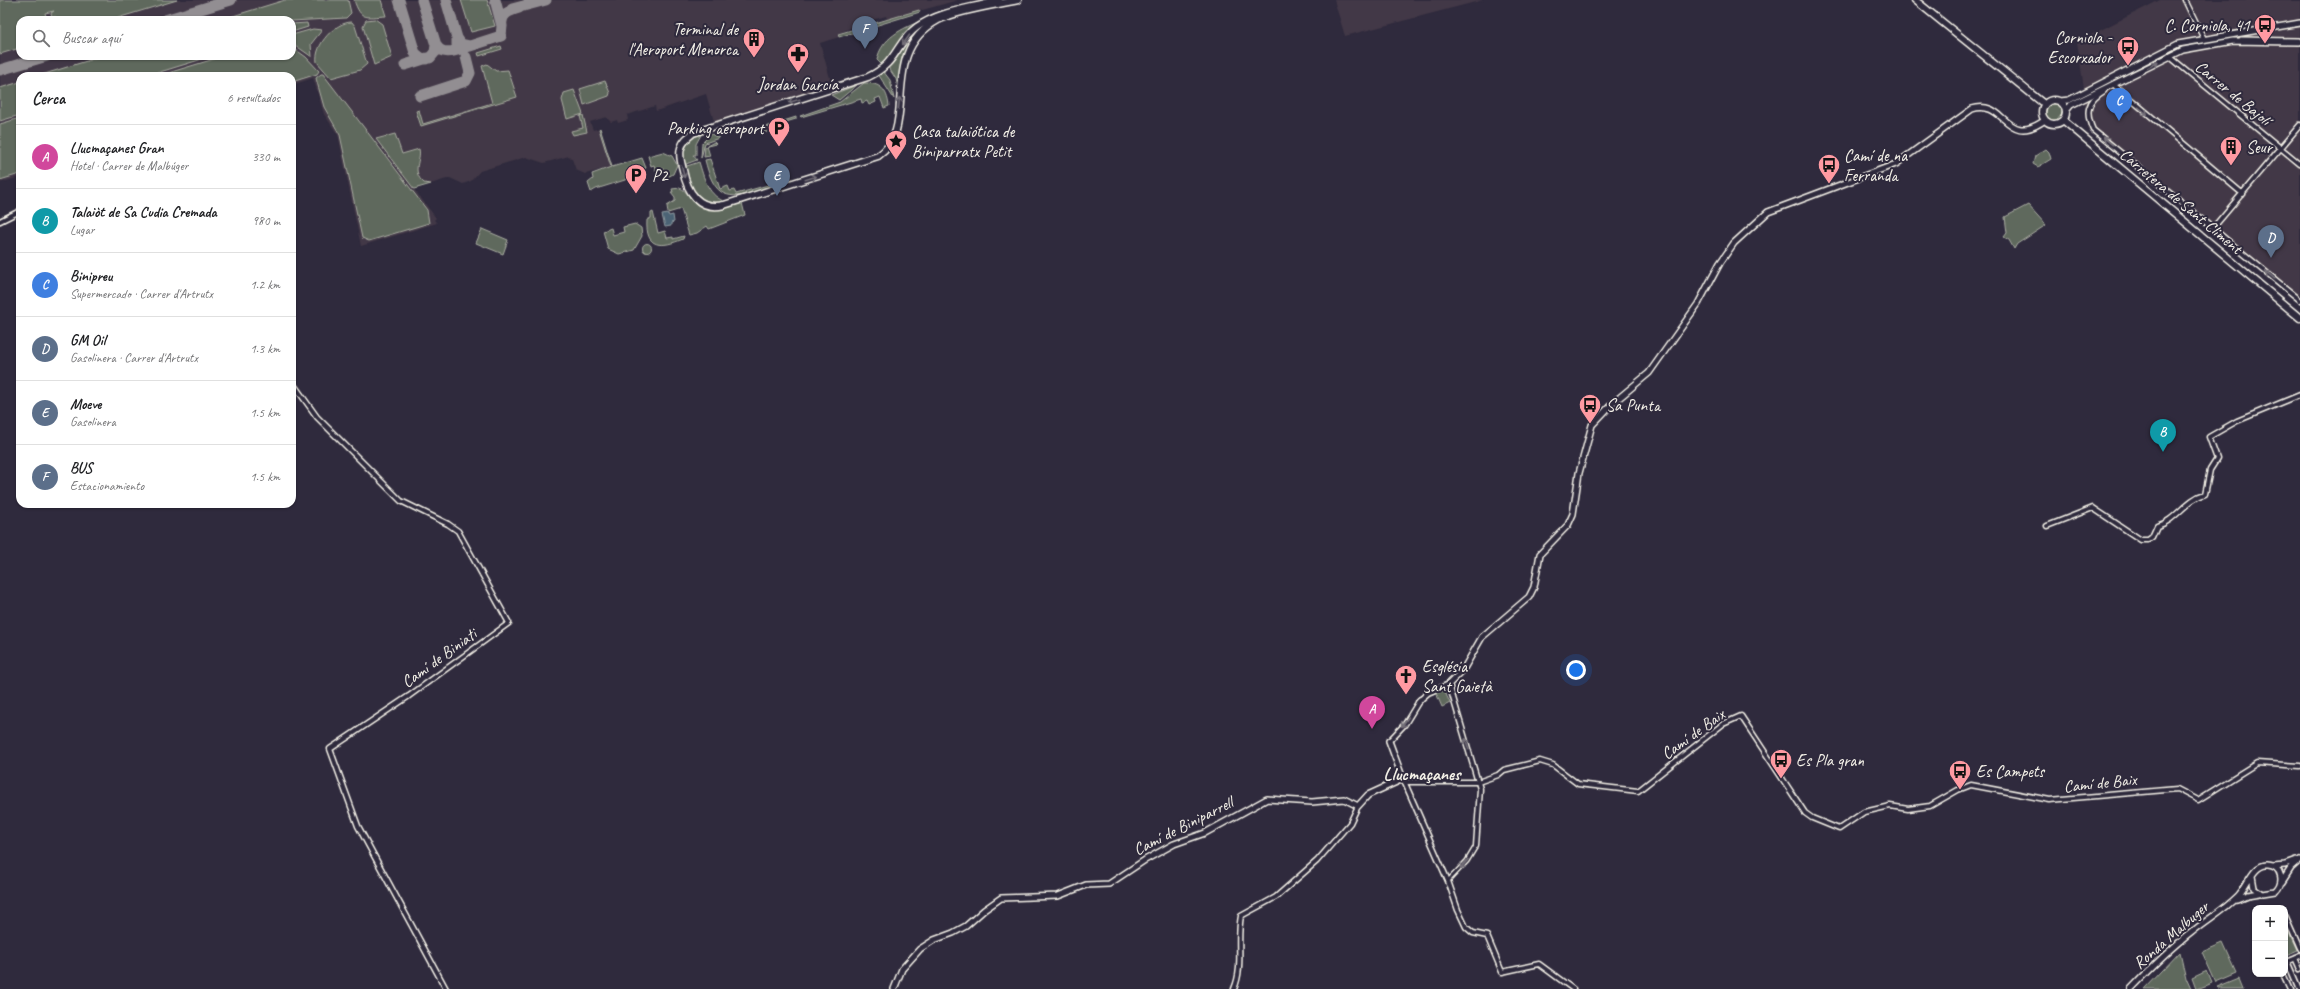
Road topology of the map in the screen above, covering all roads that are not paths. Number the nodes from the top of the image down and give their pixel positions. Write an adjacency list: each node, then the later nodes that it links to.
1 (999, 0): 6 (main road, one-way to 6)
2 (1008, 0): 6 (main road)
3 (1018, 0): 6 (main road)
4 (1914, 0): 19 (main road)
5 (2185, 0): 8 (street)
6 (992, 6)
7 (2300, 24): 8 (street); 9 (street)
8 (2204, 39): 12 (street)
9 (2255, 40): 10 (street); 11 (street)
10 (2300, 41)
11 (2169, 56): 13 (street, one-way to 11); 24 (street, Carrer de Bajolí)
12 (2128, 70): 13 (street); 15 (street)
13 (2110, 87): 14 (street); 18 (street); 26 (street, one-way to 26)
14 (2095, 94): 15 (street); 16 (street)
15 (2078, 95): 17 (street)
16 (2085, 99): 18 (street); 20 (street)
17 (2060, 101): 19 (main road); 20 (main road)
18 (2091, 101): 29 (street, one-way to 18)
19 (2044, 104): 21 (main road)
20 (2066, 111): 22 (main road)
21 (2045, 120): 22 (main road); 35 (street)
22 (2063, 120): 31 (main road, Carretera de Sant Climent)
23 (2300, 125): 24 (street)
24 (2281, 149): 25 (street, Carrer de Bajolí); 26 (street)
25 (2300, 164)
26 (2243, 194): 29 (street)
27 (16, 213): 28 (street)
28 (0, 221)
29 (2213, 228): 30 (street, one-way to 29)
30 (2300, 300)
31 (2300, 318)
32 (296, 388): 58 (street, Camí de Biniati)
33 (2300, 395): 34 (street)
34 (2047, 526)
35 (1449, 684): 36 (street, one-way to 36); 39 (street, one-way to 35)
36 (1389, 741): 38 (street)
37 (2300, 766): 39 (street, Camí de Baix)
38 (1404, 780): 39 (street); 40 (street); 45 (street)
39 (1478, 782): 41 (street)
40 (1358, 806): 59 (street, Camí de Biniparrell); 60 (street)
41 (1476, 846): 45 (street, one-way to 45)
42 (2300, 860): 43 (street); 46 (street)
43 (2272, 866): 44 (street); 46 (street)
44 (2252, 876): 47 (street); 48 (street, Ronda Malbuger)
45 (1448, 881): 61 (street)
46 (2281, 883): 47 (street)
47 (2261, 893): 48 (street, Ronda Malbuger)
48 (2231, 903): 62 (street, Ronda Malbuger)
49 (2288, 922): 50 (street)
50 (2300, 949)
51 (2300, 956): 52 (street)
52 (2295, 958): 53 (street); 55 (street)
53 (2288, 961)
54 (2288, 966): 63 (street)
55 (2300, 969)
56 (2284, 977): 57 (street)
57 (2288, 988)
58 (446, 989)
59 (894, 989)
60 (1234, 989)
61 (1573, 989)
62 (2131, 989)
63 (2299, 989)

